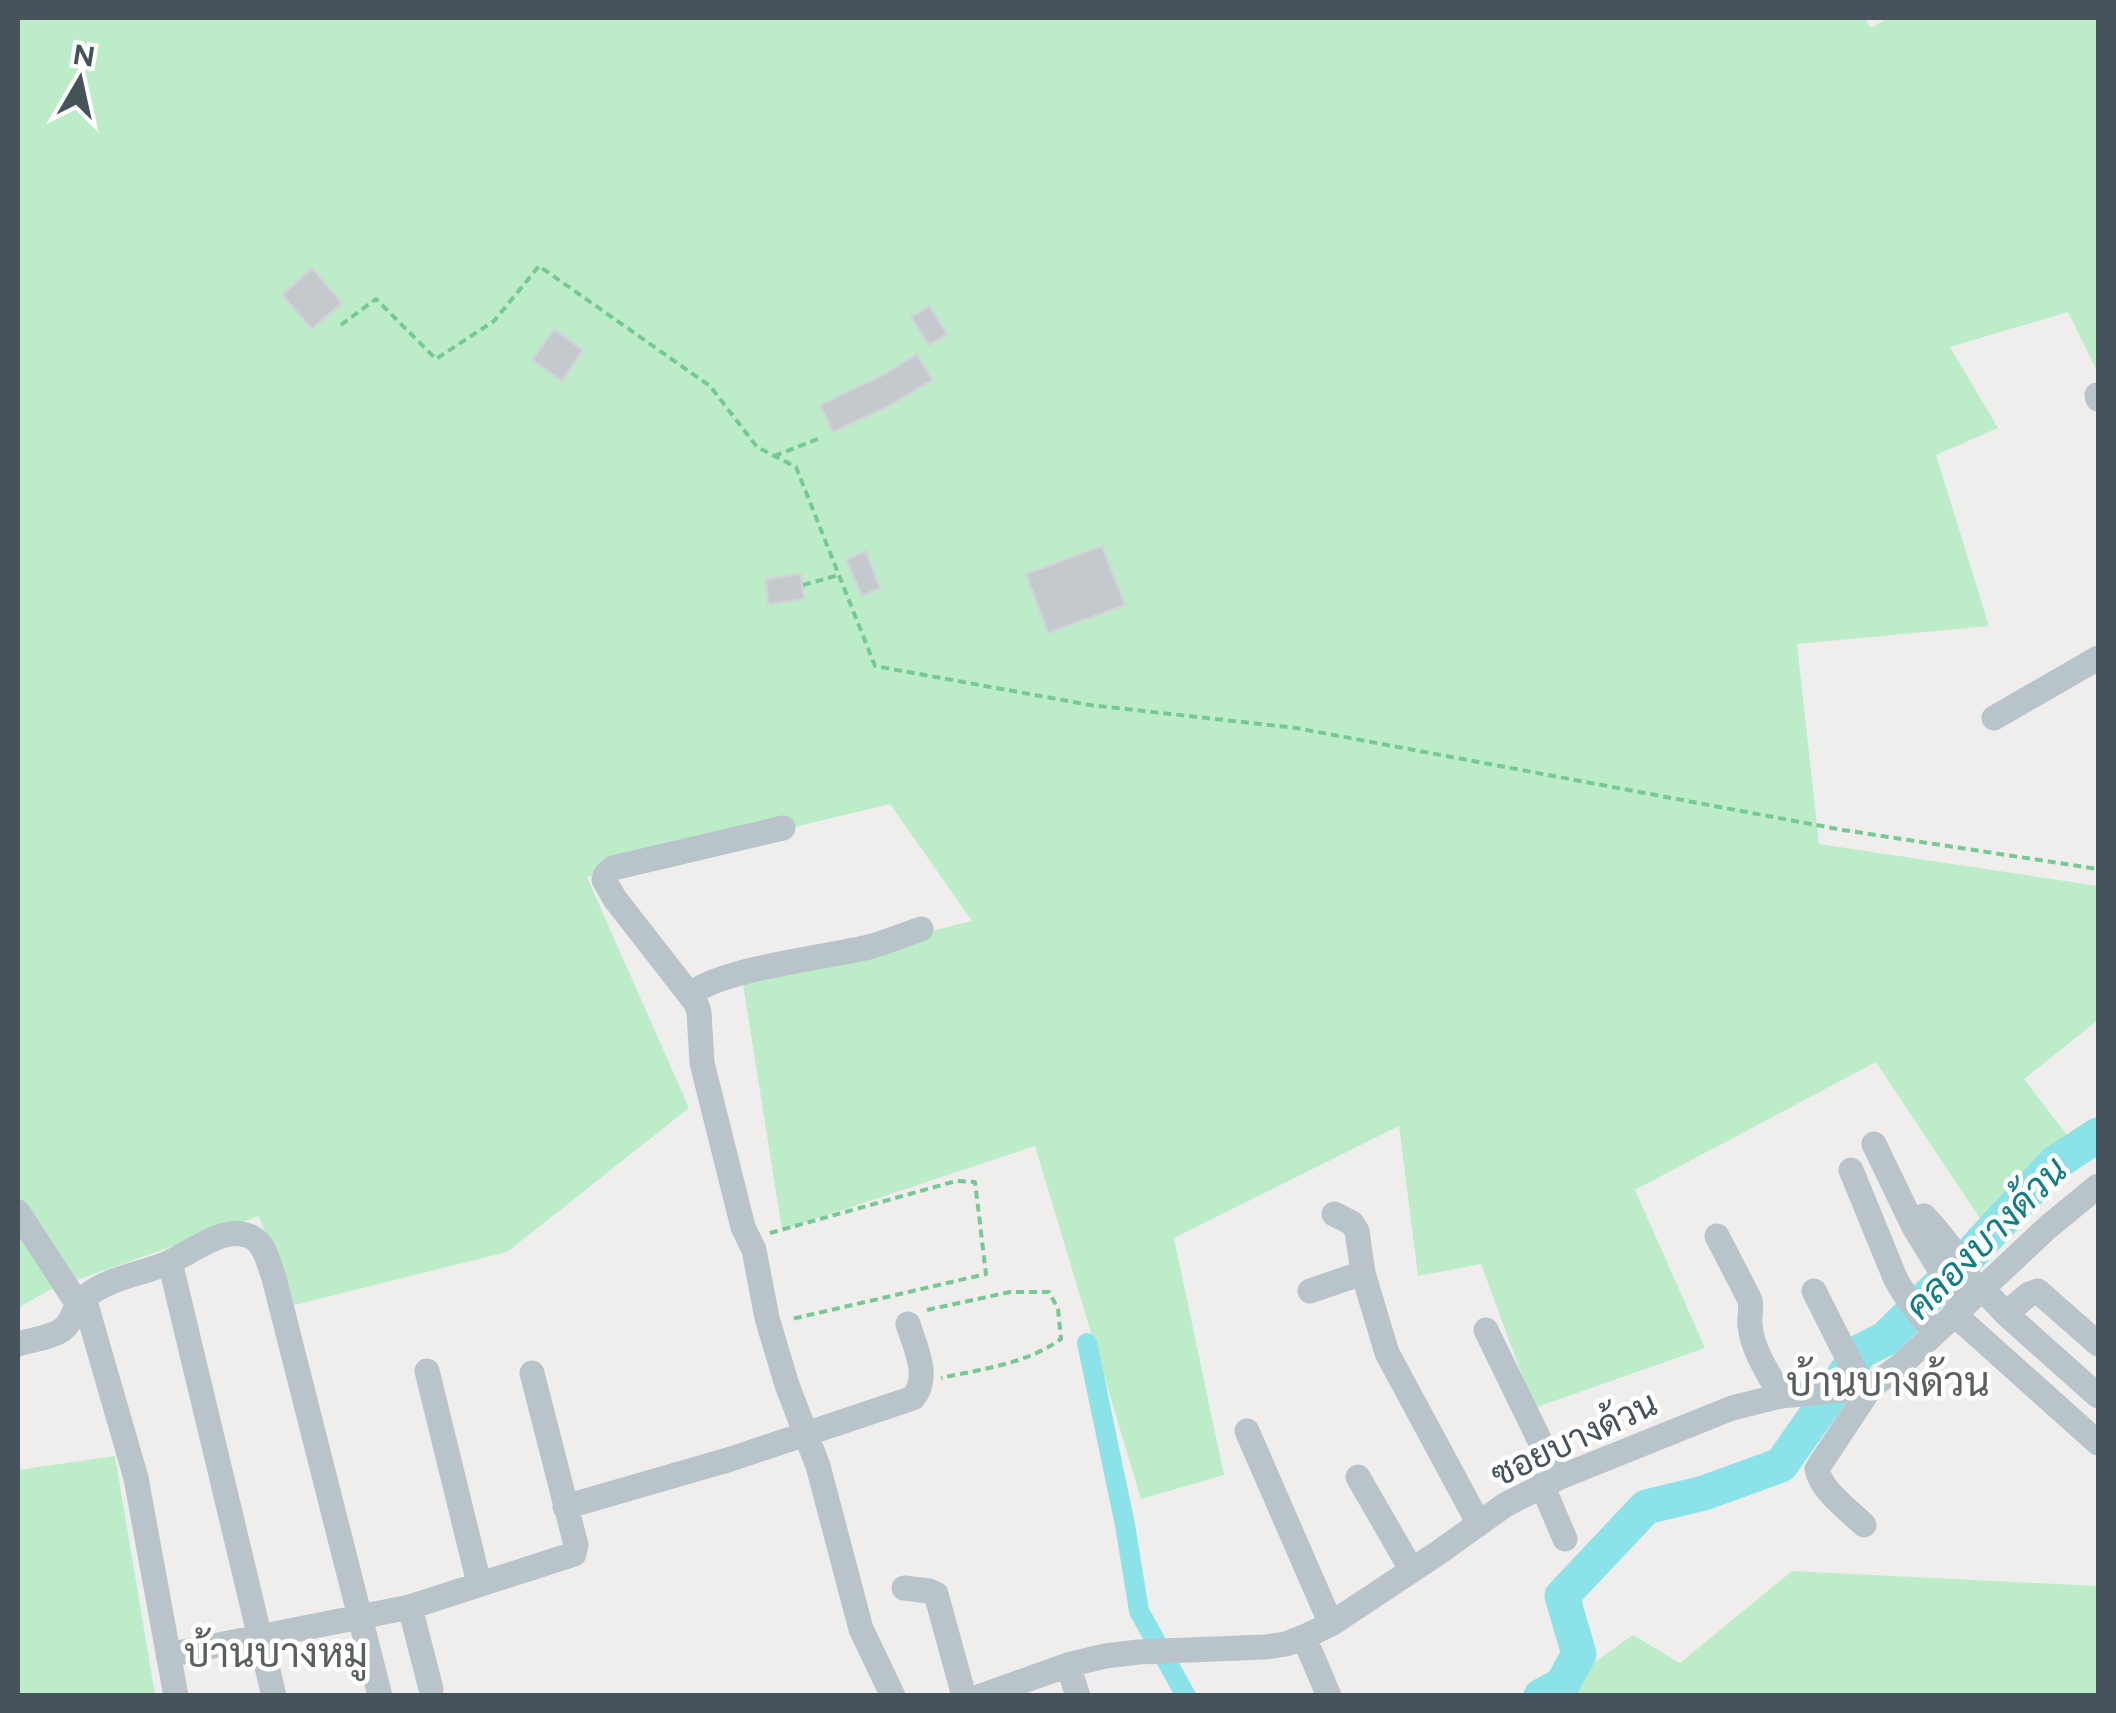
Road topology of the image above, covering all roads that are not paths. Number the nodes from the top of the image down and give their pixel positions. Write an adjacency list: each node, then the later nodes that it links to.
1 (2098, 658): 2 (street)
2 (1994, 718)
3 (783, 828): 5 (street)
4 (921, 930): 5 (street)
5 (690, 995): 31 (street)
6 (1874, 1144): 15 (street)
7 (1851, 1170): 20 (street)
8 (2098, 1186): 15 (street)
9 (18, 1212): 18 (street)
10 (1334, 1214): 14 (street)
11 (1924, 1216): 15 (street)
12 (1717, 1236): 28 (street)
13 (170, 1262): 18 (street); 43 (street); 45 (street)
14 (1364, 1273): 16 (street); 36 (street)
15 (1961, 1286): 19 (street); 20 (street); 32 (street)
16 (1310, 1291)
17 (1814, 1291): 27 (street)
18 (81, 1301): 23 (street); 47 (street)
19 (2006, 1314): 24 (street); 29 (street)
20 (1923, 1317): 27 (street)
21 (908, 1324): 31 (street)
22 (1486, 1330): 34 (street)
23 (18, 1344)
24 (2098, 1344)
25 (427, 1371): 40 (street)
26 (532, 1372): 35 (street)
27 (1857, 1378): 28 (street, ซอยบางด้วน); 37 (street)
28 (1789, 1396): 34 (street, ซอยบางด้วน)
29 (2098, 1396)
30 (1247, 1431): 44 (street)
31 (804, 1433): 35 (street); 53 (street)
32 (2098, 1444)
33 (1358, 1477): 39 (street)
34 (1550, 1482): 36 (street, ซอยบางด้วน); 38 (street)
35 (565, 1507): 40 (street)
36 (1480, 1524): 39 (street, ซอยบางด้วน)
37 (1864, 1524)
38 (1565, 1539)
39 (1411, 1569): 44 (street, ซอยบางด้วน)
40 (479, 1583): 42 (street)
41 (904, 1588): 54 (street)
42 (403, 1609): 43 (street); 49 (street)
43 (365, 1618): 45 (street); 52 (street)
44 (1330, 1624): 46 (street, ซอยบางด้วน)
45 (260, 1638): 47 (street); 51 (street)
46 (1304, 1638): 48 (street, ซอยบางด้วน); 57 (street)
47 (168, 1656): 50 (street)
48 (1068, 1665): 55 (street, ซอยบางด้วน); 56 (street)
49 (431, 1690)
50 (176, 1696)
51 (274, 1696)
52 (380, 1696)
53 (893, 1696)
54 (964, 1696)
55 (981, 1696)
56 (1078, 1696)
57 (1329, 1696)

